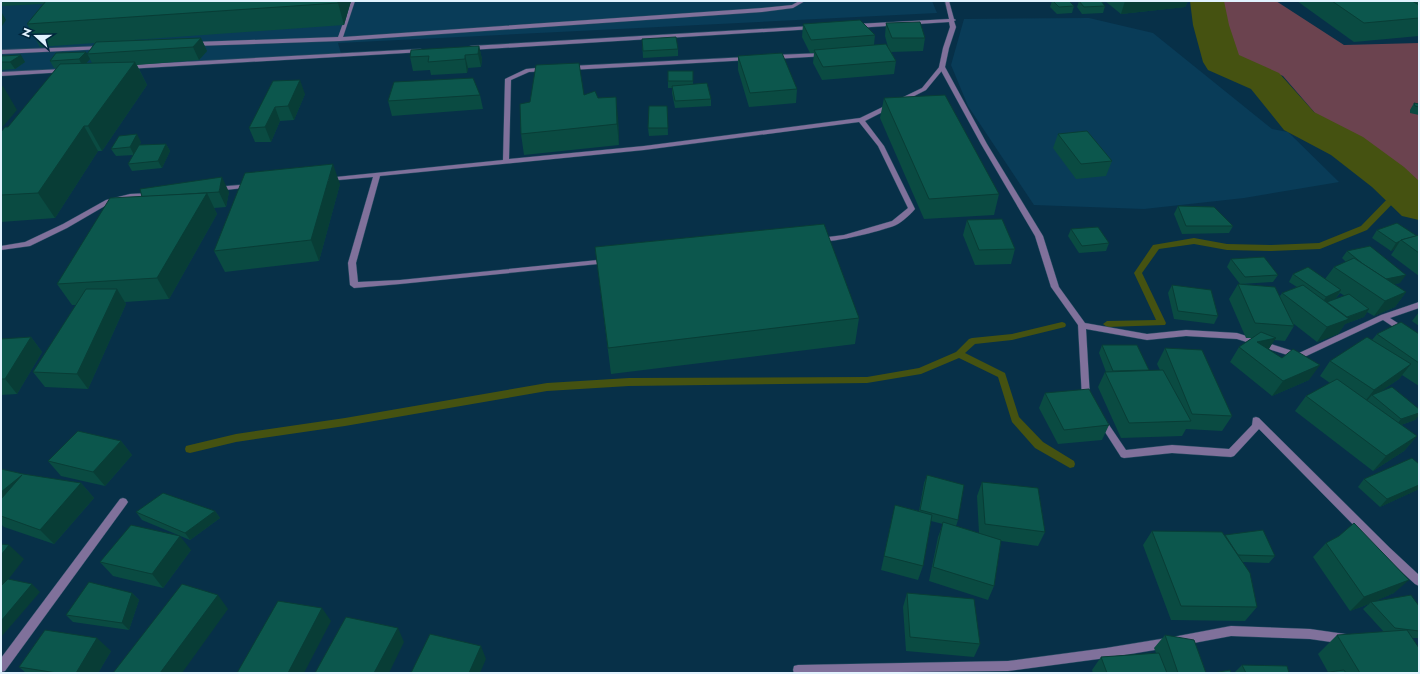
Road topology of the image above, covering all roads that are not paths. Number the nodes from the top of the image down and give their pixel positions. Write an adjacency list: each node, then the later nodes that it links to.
1 (353, 1): 7 (street)
2 (803, 1): 7 (street)
3 (947, 1): 4 (street)
4 (953, 20): 5 (street); 18 (street)
5 (849, 26)
6 (818, 28): 11 (street)
7 (340, 39): 8 (street)
8 (191, 44)
9 (34, 45): 12 (street)
10 (106, 48): 12 (street)
11 (463, 48)
12 (29, 50): 14 (street)
13 (424, 50): 19 (street)
14 (1, 52)
15 (832, 54): 17 (street)
16 (754, 58): 20 (street)
17 (770, 58)
18 (942, 67): 24 (street); 36 (street)
19 (121, 68)
20 (567, 68)
21 (551, 69): 25 (street)
22 (73, 70): 23 (street)
23 (1, 74)
24 (861, 120): 25 (street); 31 (street)
25 (506, 162): 26 (street)
26 (377, 174): 27 (street); 33 (street)
27 (322, 180)
28 (260, 185): 29 (street)
29 (206, 190)
30 (161, 194): 32 (street)
31 (812, 241)
32 (1, 248)
33 (614, 261)
34 (1419, 305): 35 (street)
35 (1384, 317): 36 (street); 37 (street)
36 (1082, 325): 38 (street)
37 (1419, 341)
38 (1090, 404)
39 (1099, 417): 41 (street)
40 (123, 502): 43 (street)
41 (1419, 581)
42 (1356, 641): 44 (street)
43 (1, 667)
44 (798, 670)

